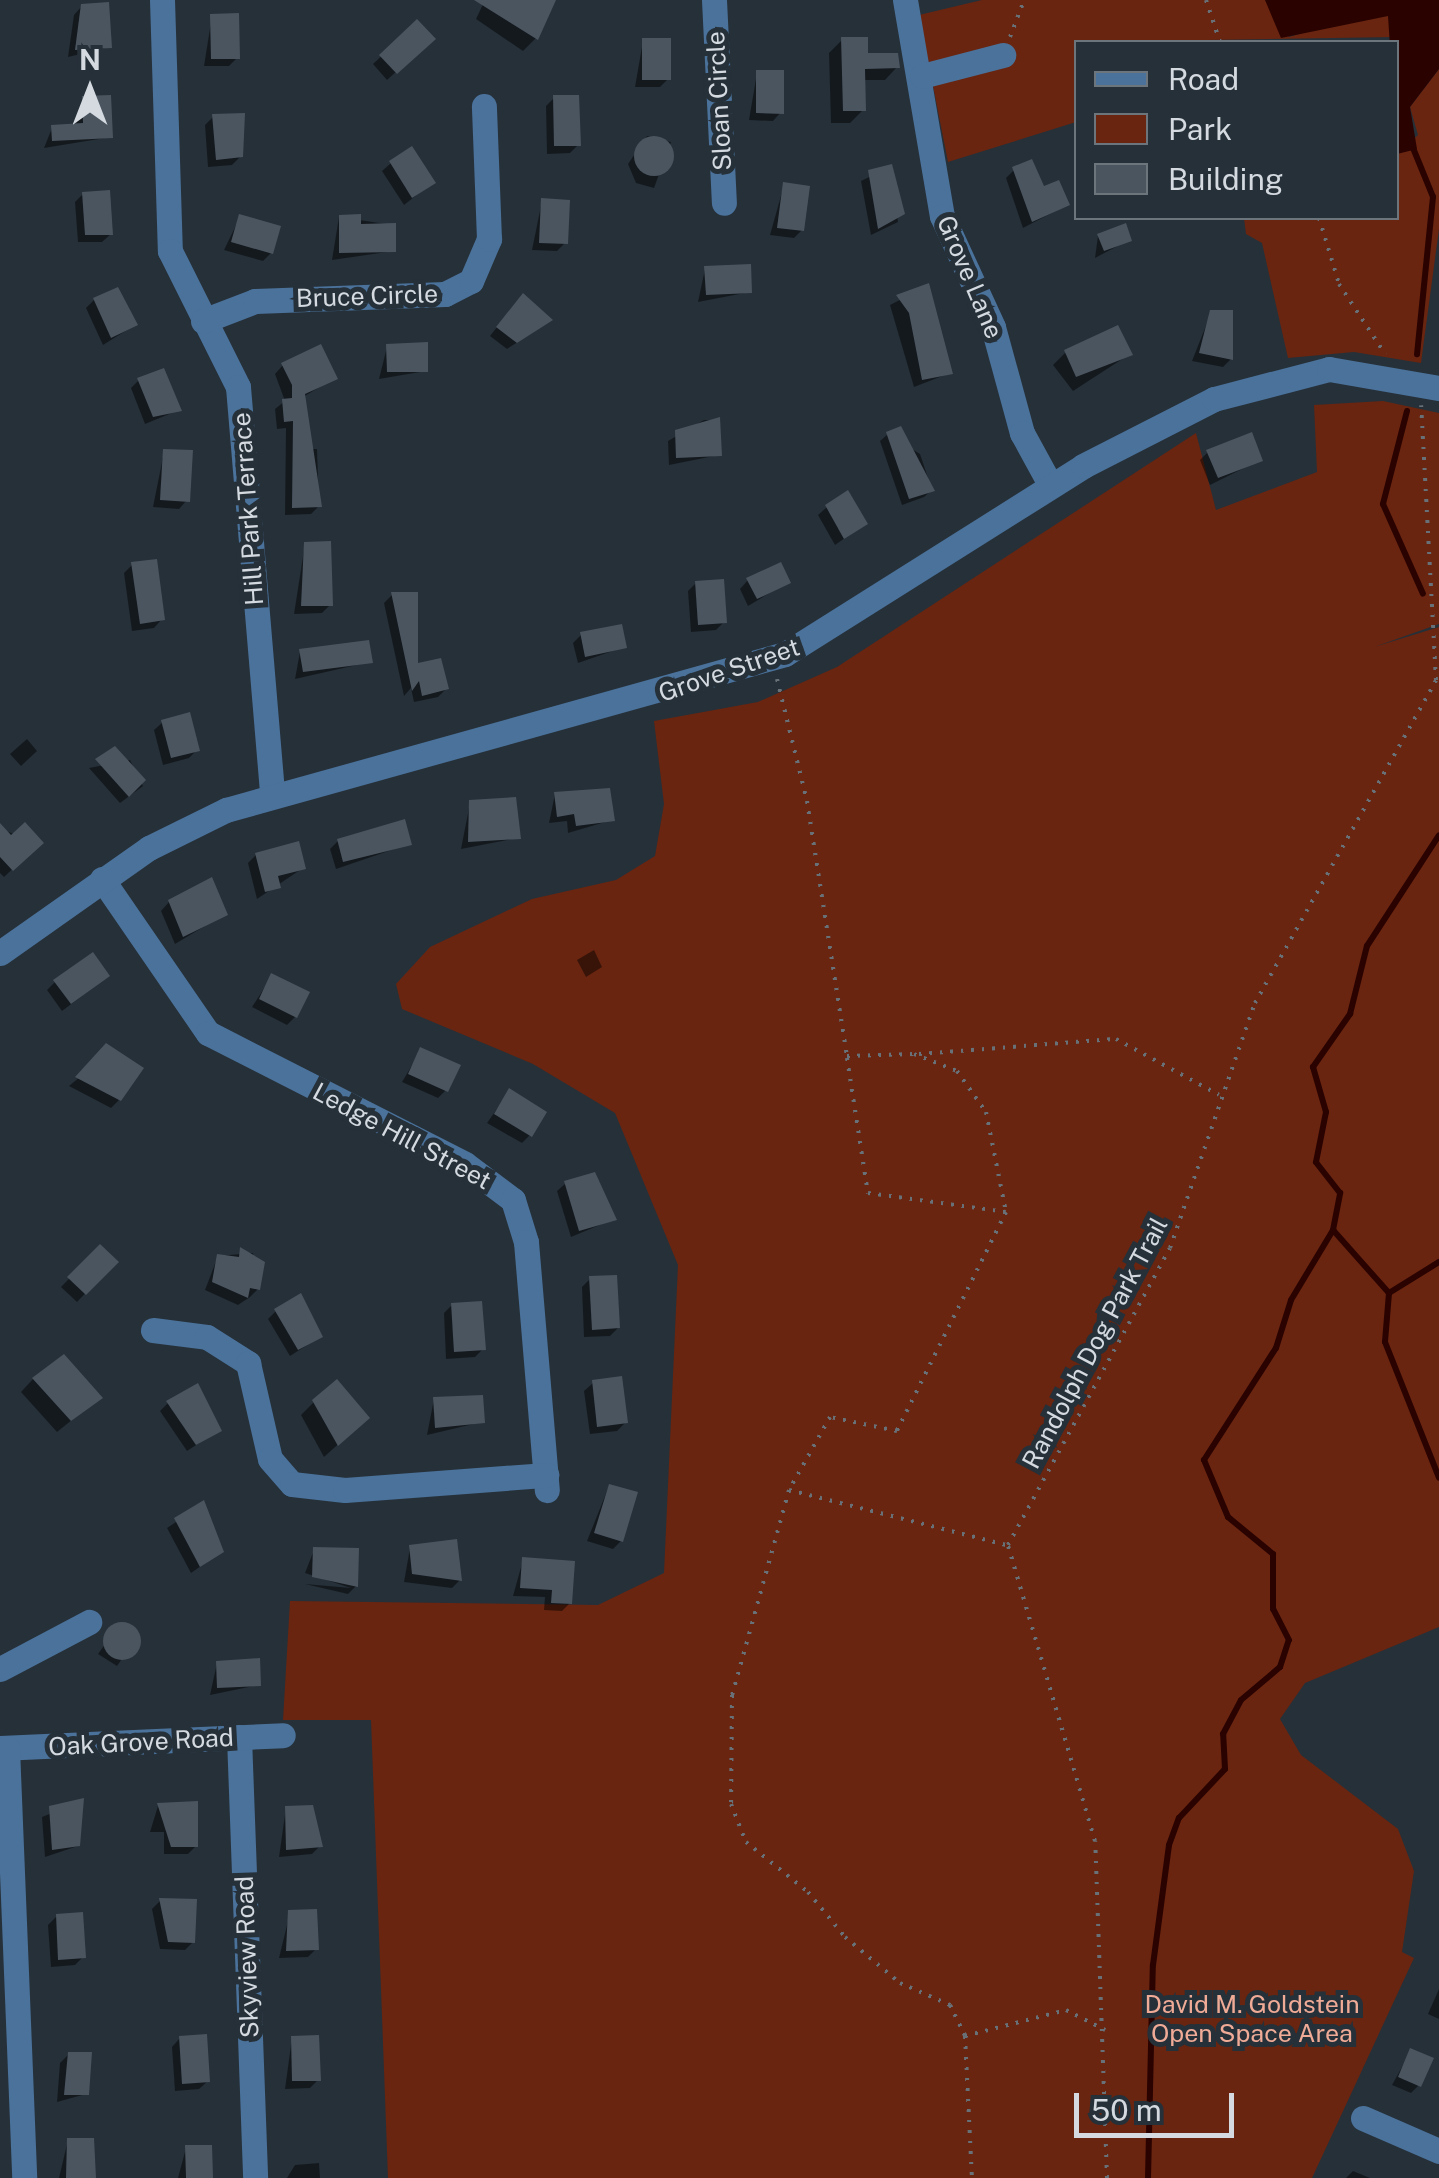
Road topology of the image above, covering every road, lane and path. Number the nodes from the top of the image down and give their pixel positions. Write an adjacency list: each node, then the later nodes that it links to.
1 (162, 0): 12 (street, Hill Park Terrace)
2 (714, 0): 10 (street, Sloan Circle)
3 (904, 0): 8 (street, Grove Lane)
4 (1024, 0): 7 (path)
5 (1206, 0): 6 (path)
6 (1219, 40)
7 (1003, 55): 8 (street)
8 (922, 76): 15 (street, Grove Lane)
9 (484, 106): 12 (street, Bruce Circle)
10 (724, 203)
11 (1320, 220): 13 (path)
12 (203, 321): 17 (street, Hill Park Terrace)
13 (1385, 354)
14 (1431, 386): 15 (street, Grove Street); 22 (path, Randolph Dog Park Trail)
15 (1050, 486): 16 (street, Grove Street)
16 (770, 660): 17 (street, Grove Street); 21 (path)
17 (272, 795): 18 (street, Grove Street)
18 (102, 879): 19 (street, Grove Street); 24 (street, Ledge Hill Street)
19 (0, 953)
20 (914, 1054): 21 (path); 22 (path); 23 (path)
21 (847, 1056): 23 (path)
22 (1220, 1096): 26 (path, Randolph Dog Park Trail)
23 (1006, 1212): 25 (path)
24 (152, 1330)
25 (789, 1490): 26 (path); 33 (path)
26 (1008, 1545): 32 (path)
27 (89, 1622): 28 (street)
28 (0, 1669)
29 (283, 1735): 30 (street, Oak Grove Road)
30 (239, 1736): 31 (street, Oak Grove Road); 37 (street, Skyview Road)
31 (3, 1748): 36 (street)
32 (1104, 2030): 33 (path); 39 (path)
33 (966, 2036): 38 (path)
34 (1363, 2118): 35 (street)
35 (1439, 2151)
36 (24, 2178)
37 (255, 2178)
38 (972, 2178)
39 (1108, 2178)

